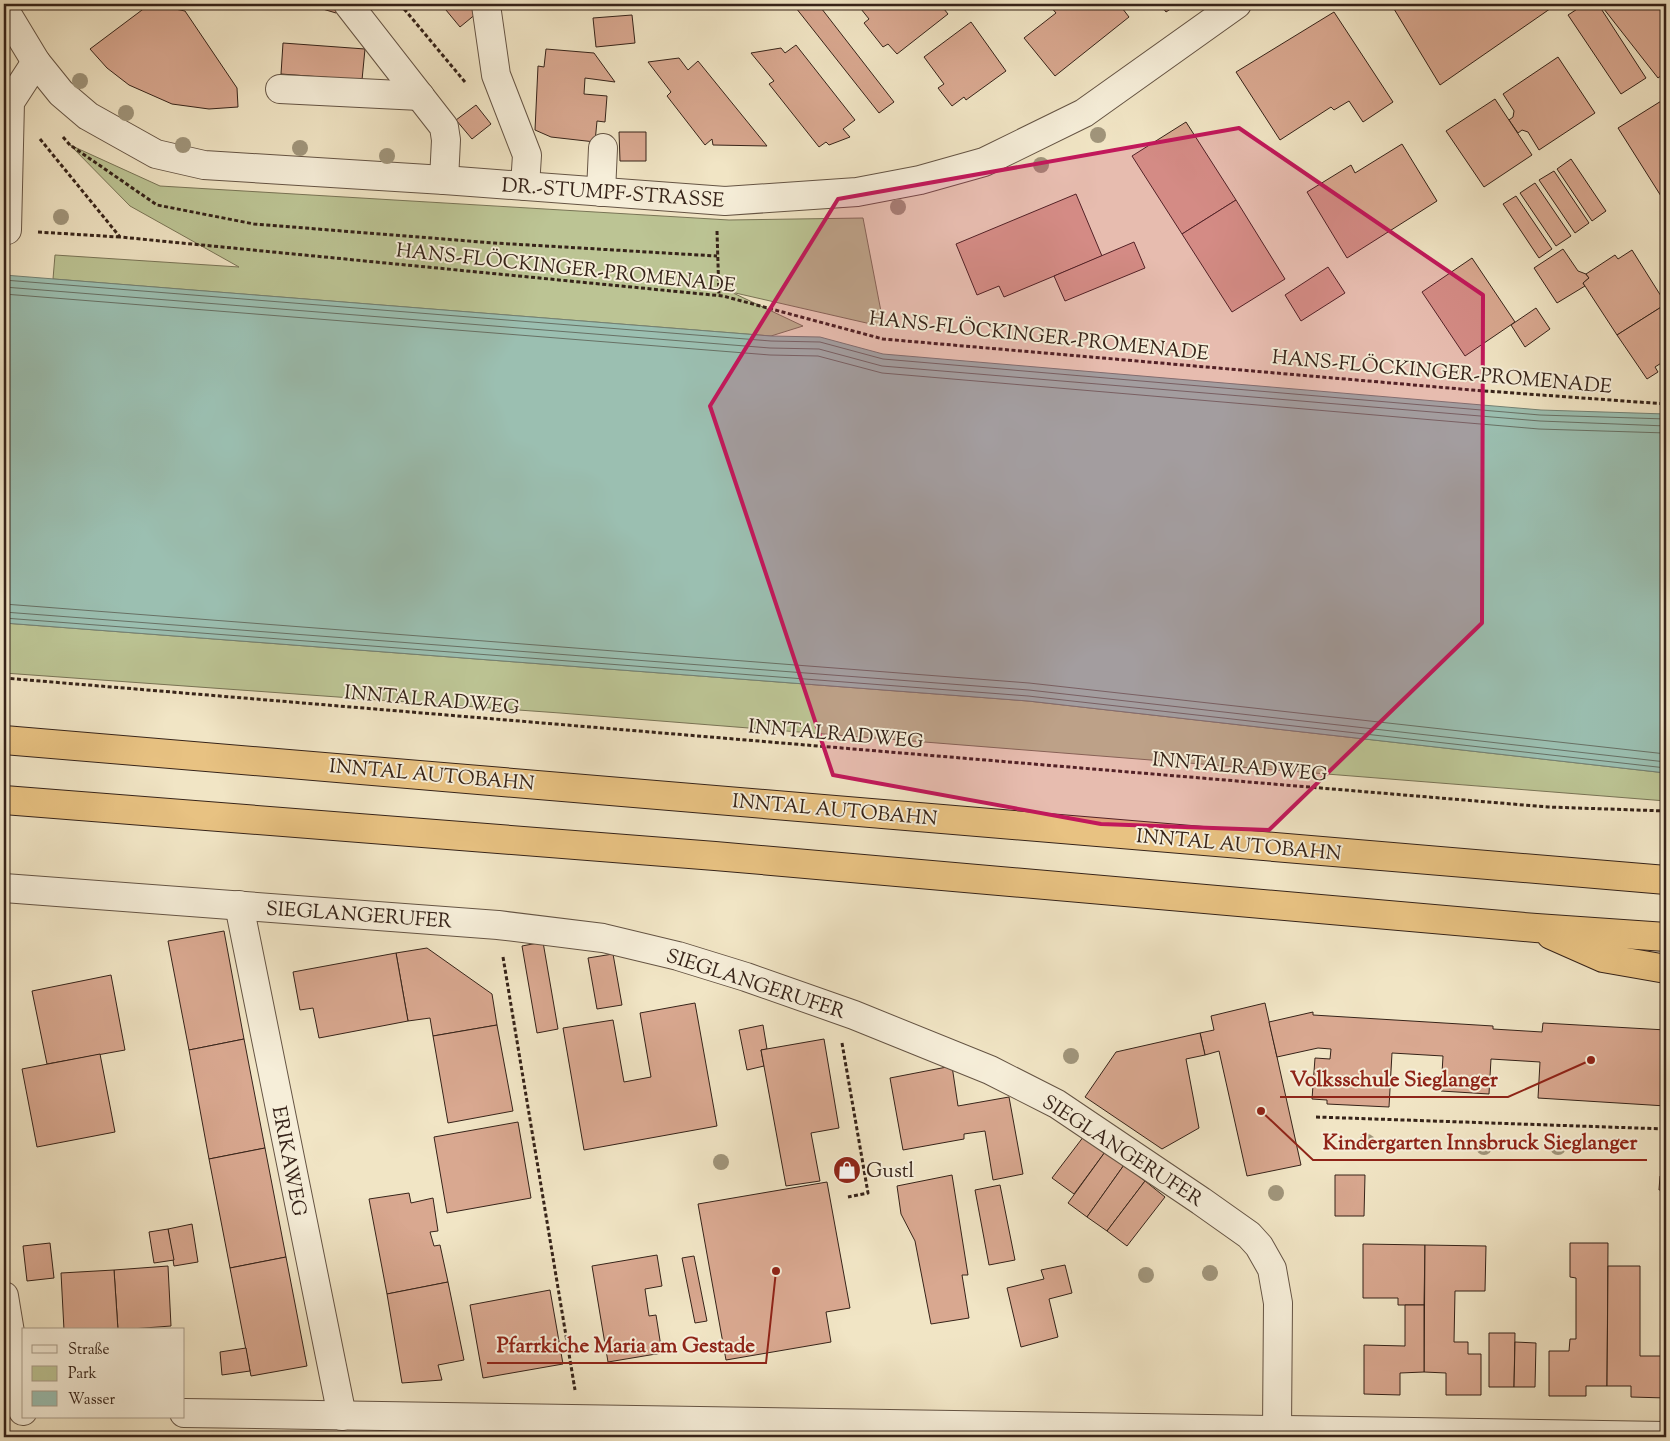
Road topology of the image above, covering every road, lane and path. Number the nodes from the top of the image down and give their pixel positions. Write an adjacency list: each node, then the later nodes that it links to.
1 (348, 4): 9 (street)
2 (400, 4): 7 (path)
3 (1237, 4): 15 (street, DR.-STUMPF-STRASSE)
4 (486, 5): 14 (street)
5 (4, 9): 6 (street, DR.-STUMPF-STRASSE)
6 (36, 62): 10 (street); 13 (street, DR.-STUMPF-STRASSE)
7 (467, 85)
8 (280, 89): 9 (street)
9 (420, 96): 13 (street)
10 (10, 102): 16 (street); 17 (path)
11 (57, 132): 18 (path)
12 (603, 148): 15 (street)
13 (444, 180): 14 (street, DR.-STUMPF-STRASSE)
14 (525, 186): 15 (street, DR.-STUMPF-STRASSE)
15 (601, 192)
16 (7, 230): 17 (path, HANS-FLÖCKINGER-PROMENADE)
17 (120, 237): 18 (path, HANS-FLÖCKINGER-PROMENADE)
18 (719, 296): 19 (path, HANS-FLÖCKINGER-PROMENADE)
19 (1666, 404)
20 (4, 678): 23 (path, INNTALRADWEG)
21 (4, 740): 24 (highway, INNTAL AUTOBAHN)
22 (4, 800): 28 (highway)
23 (1666, 811)
24 (1666, 880)
25 (4, 888): 26 (street, SIEGLANGERUFER)
26 (239, 905): 27 (street, SIEGLANGERUFER); 40 (street, ERIKAWEG)
27 (498, 925): 31 (street, SIEGLANGERUFER); 41 (path)
28 (1536, 928): 29 (highway); 30 (highway)
29 (1666, 937)
30 (1666, 969)
31 (854, 1014): 34 (path); 42 (street, SIEGLANGERUFER)
32 (1316, 1117): 33 (path)
33 (1666, 1129)
34 (848, 1197)
35 (4, 1296): 36 (street)
36 (22, 1400)
37 (4, 1411): 38 (street)
38 (22, 1411)
39 (185, 1413): 40 (street)
40 (342, 1416): 41 (street)
41 (580, 1420): 42 (street)
42 (1277, 1430): 43 (street)
43 (1319, 1434): 44 (street)
44 (1666, 1436)

